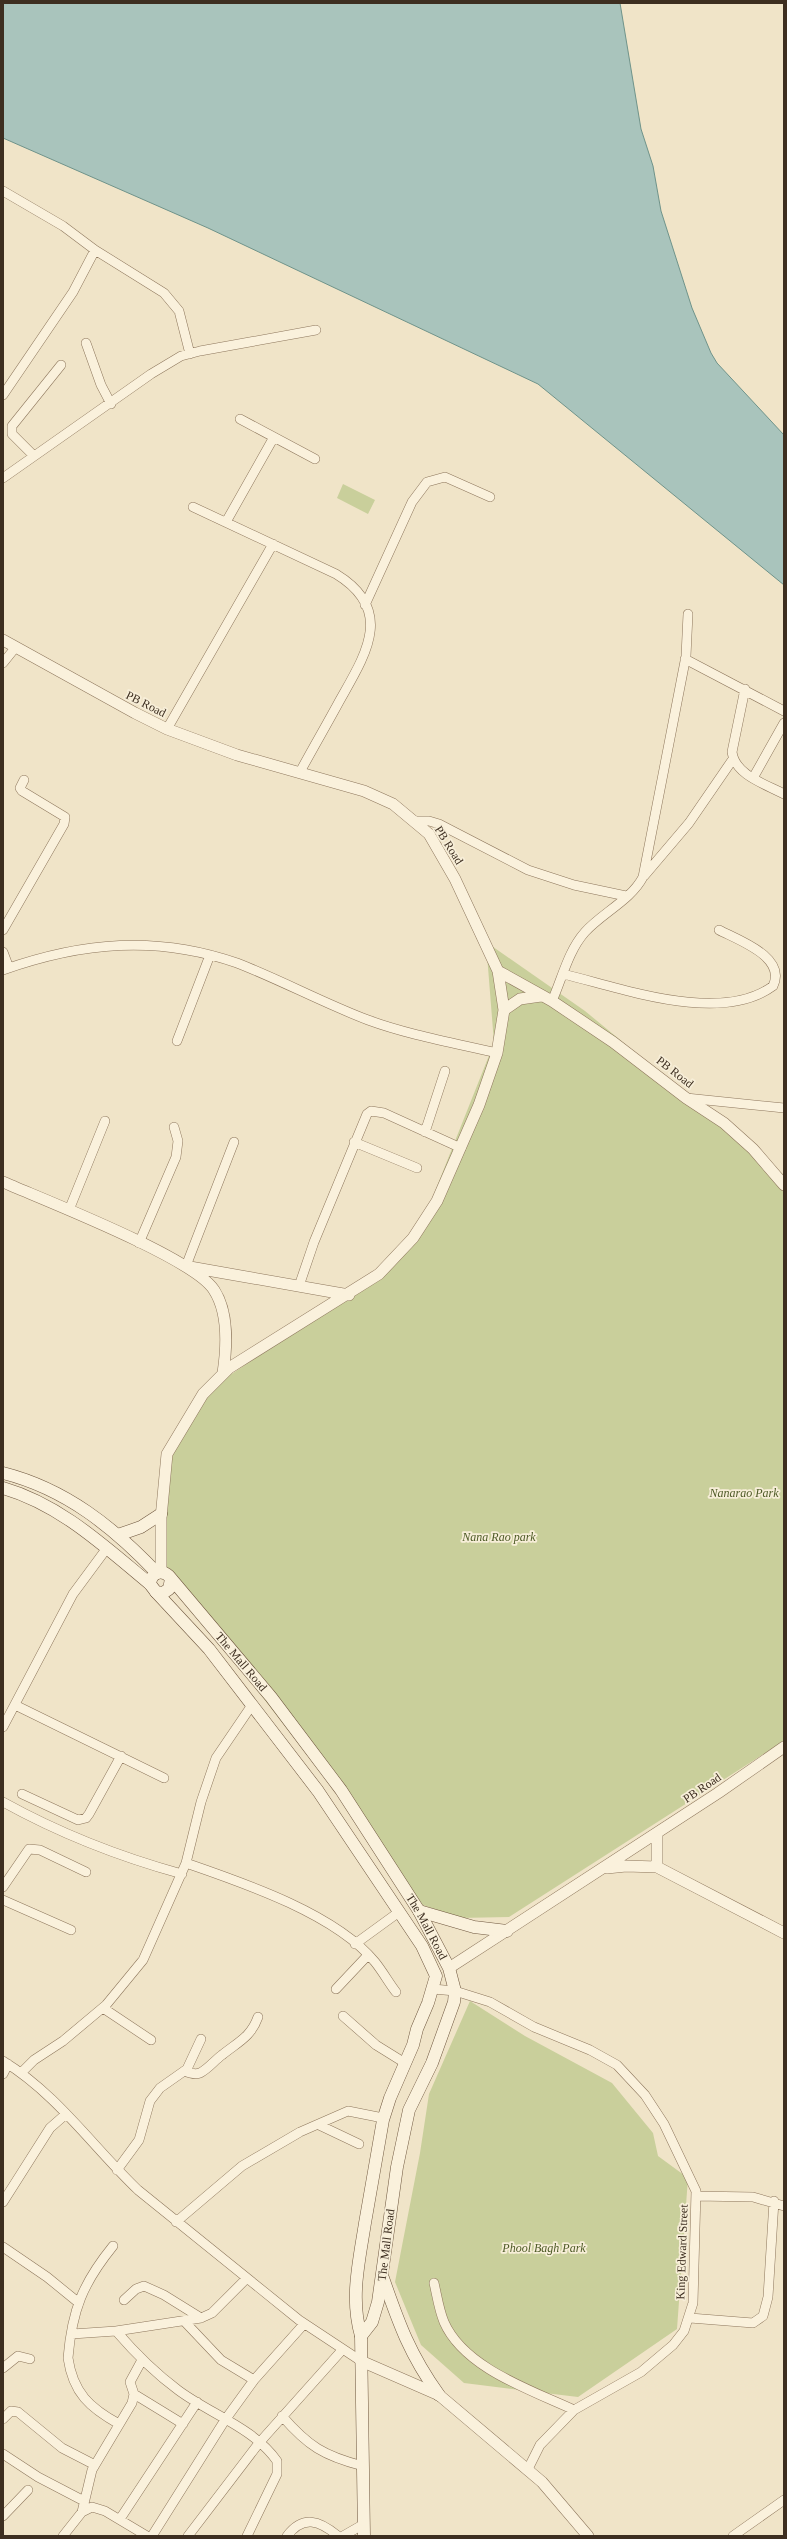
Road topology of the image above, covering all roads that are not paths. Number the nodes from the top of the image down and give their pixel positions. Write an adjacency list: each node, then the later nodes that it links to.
1 (3, 191): 2 (street)
2 (95, 250): 5 (street); 7 (street)
3 (316, 330): 5 (street)
4 (86, 344): 8 (street)
5 (190, 354): 8 (street)
6 (61, 366): 11 (street)
7 (3, 395)
8 (111, 404): 11 (street)
9 (240, 419): 10 (street)
10 (274, 437): 12 (street); 16 (street)
11 (34, 456): 13 (street)
12 (315, 459)
13 (3, 478)
14 (490, 496): 18 (street)
15 (192, 507): 16 (street)
16 (226, 522): 17 (street)
17 (273, 544): 18 (street); 27 (street)
18 (365, 605): 29 (street)
19 (688, 614): 22 (street)
20 (3, 640): 21 (street, PB Road)
21 (15, 648): 23 (street); 27 (street, PB Road)
22 (685, 659): 24 (street); 34 (street)
23 (3, 663)
24 (745, 689): 25 (street); 28 (street)
25 (784, 711)
26 (784, 723): 30 (street)
27 (168, 729): 29 (street, PB Road)
28 (733, 759): 30 (street); 34 (street)
29 (300, 772): 33 (street, PB Road)
30 (753, 778): 32 (street)
31 (24, 780): 36 (street)
32 (784, 794)
33 (416, 821): 35 (street); 41 (street, PB Road)
34 (643, 877): 35 (street)
35 (626, 896): 42 (street)
36 (3, 930)
37 (719, 930): 42 (street)
38 (3, 952): 40 (street)
39 (210, 955): 40 (street); 46 (street); 47 (street)
40 (6, 969)
41 (498, 971): 43 (street, PB Road); 45 (street)
42 (563, 974): 44 (street)
43 (542, 996): 44 (street, PB Road); 45 (street)
44 (552, 1002): 49 (street, PB Road)
45 (504, 1010): 47 (street)
46 (177, 1041)
47 (497, 1053): 56 (street)
48 (445, 1071): 53 (street)
49 (686, 1098): 50 (street); 59 (street, PB Road)
50 (784, 1108)
51 (105, 1121): 60 (street)
52 (174, 1127): 61 (street)
53 (425, 1132): 55 (street); 56 (street)
54 (234, 1142): 62 (street)
55 (354, 1142): 57 (street); 63 (street)
56 (461, 1148): 64 (street)
57 (416, 1168)
58 (3, 1182): 60 (street)
59 (784, 1185)
60 (69, 1210): 61 (street)
61 (139, 1243): 62 (street)
62 (187, 1267): 63 (street); 65 (street)
63 (299, 1286): 64 (street)
64 (349, 1295): 65 (street)
65 (223, 1373): 68 (street)
66 (3, 1473): 69 (main road)
67 (3, 1488): 70 (main road, The Mall Road)
68 (161, 1514): 69 (main road); 71 (street)
69 (118, 1535): 71 (main road)
70 (107, 1548): 73 (main road, The Mall Road); 74 (street)
71 (159, 1572): 72 (main road); 73 (main road)
72 (171, 1579): 73 (main road); 90 (main road, The Mall Road)
73 (153, 1588): 75 (main road, The Mall Road)
74 (15, 1705): 76 (street); 78 (street)
75 (252, 1705): 83 (street); 91 (main road, The Mall Road)
76 (3, 1726)
77 (784, 1747): 82 (street, PB Road)
78 (121, 1756): 79 (street); 80 (street)
79 (164, 1778)
80 (22, 1794)
81 (3, 1802): 87 (street)
82 (657, 1833): 84 (street); 85 (street, PB Road)
83 (186, 1863): 87 (street); 95 (street)
84 (657, 1867): 85 (street); 94 (street)
85 (603, 1869): 93 (street, PB Road)
86 (86, 1872): 88 (street)
87 (182, 1874): 103 (street)
88 (3, 1887)
89 (3, 1900): 92 (street)
90 (419, 1911): 93 (main road); 97 (main road, The Mall Road)
91 (399, 1912): 95 (street); 98 (main road, The Mall Road)
92 (71, 1930)
93 (507, 1931): 97 (street, PB Road)
94 (784, 1933)
95 (355, 1944): 96 (street)
96 (368, 1955): 99 (street); 102 (street)
97 (449, 1968): 98 (main road); 101 (main road, The Mall Road)
98 (436, 1976): 100 (main road, The Mall Road)
99 (336, 1989)
100 (433, 1989): 101 (street, King Edward Street); 109 (main road, The Mall Road)
101 (455, 1991): 118 (street, King Edward Street); 125 (main road, The Mall Road)
102 (396, 1992)
103 (103, 2008): 107 (street); 111 (street)
104 (343, 2016): 109 (street)
105 (258, 2017): 110 (street)
106 (201, 2039): 110 (street)
107 (151, 2040)
108 (6, 2062): 111 (street); 112 (street)
109 (405, 2063): 114 (main road, The Mall Road)
110 (184, 2071): 117 (street)
111 (21, 2073): 113 (street)
112 (3, 2074)
113 (66, 2114): 117 (street); 119 (street)
114 (383, 2118): 115 (street); 136 (main road, The Mall Road)
115 (319, 2125): 116 (street); 122 (street)
116 (359, 2144)
117 (117, 2170): 122 (street)
118 (696, 2196): 120 (street); 131 (street, King Edward Street)
119 (3, 2202)
120 (774, 2202): 121 (street); 131 (street)
121 (784, 2206)
122 (176, 2222): 126 (street)
123 (113, 2246): 129 (street)
124 (3, 2247): 129 (street)
125 (383, 2277): 136 (main road, The Mall Road); 144 (main road)
126 (247, 2278): 130 (street); 133 (street)
127 (434, 2283): 146 (street)
128 (124, 2300): 130 (street)
129 (79, 2303): 135 (street)
130 (201, 2318): 132 (street)
131 (690, 2318): 146 (street, King Edward Street)
132 (185, 2322): 134 (street); 142 (street)
133 (304, 2324): 137 (street); 142 (street)
134 (116, 2331): 135 (street); 139 (street)
135 (72, 2334): 150 (street)
136 (361, 2336): 140 (main road, The Mall Road)
137 (343, 2349): 140 (street); 147 (street)
138 (30, 2359): 141 (street)
139 (142, 2360): 143 (street); 145 (street)
140 (361, 2361): 144 (street); 155 (main road, The Mall Road)
141 (3, 2368)
142 (254, 2380): 149 (street)
143 (134, 2394): 150 (street); 151 (street)
144 (439, 2395): 156 (street)
145 (197, 2402): 149 (street); 151 (street)
146 (574, 2410): 156 (street, King Edward Street)
147 (282, 2416): 152 (street); 155 (street)
148 (3, 2419): 154 (street)
149 (225, 2420): 152 (street); 166 (street)
150 (119, 2424): 154 (street)
151 (183, 2424): 162 (street)
152 (260, 2442): 167 (street); 168 (street)
153 (3, 2454): 159 (street)
154 (95, 2465): 159 (street)
155 (363, 2466): 163 (main road, The Mall Road)
156 (528, 2469): 172 (street)
157 (28, 2490): 161 (street)
158 (784, 2500): 173 (street)
159 (84, 2501): 160 (street)
160 (82, 2512): 162 (street); 164 (street)
161 (3, 2516)
162 (120, 2520): 165 (street)
163 (364, 2530): 171 (street)
164 (63, 2536)
165 (147, 2536)
166 (152, 2536)
167 (188, 2536)
168 (247, 2536)
169 (287, 2536): 170 (street)
170 (338, 2536)
171 (343, 2536)
172 (588, 2536)
173 (733, 2536)

